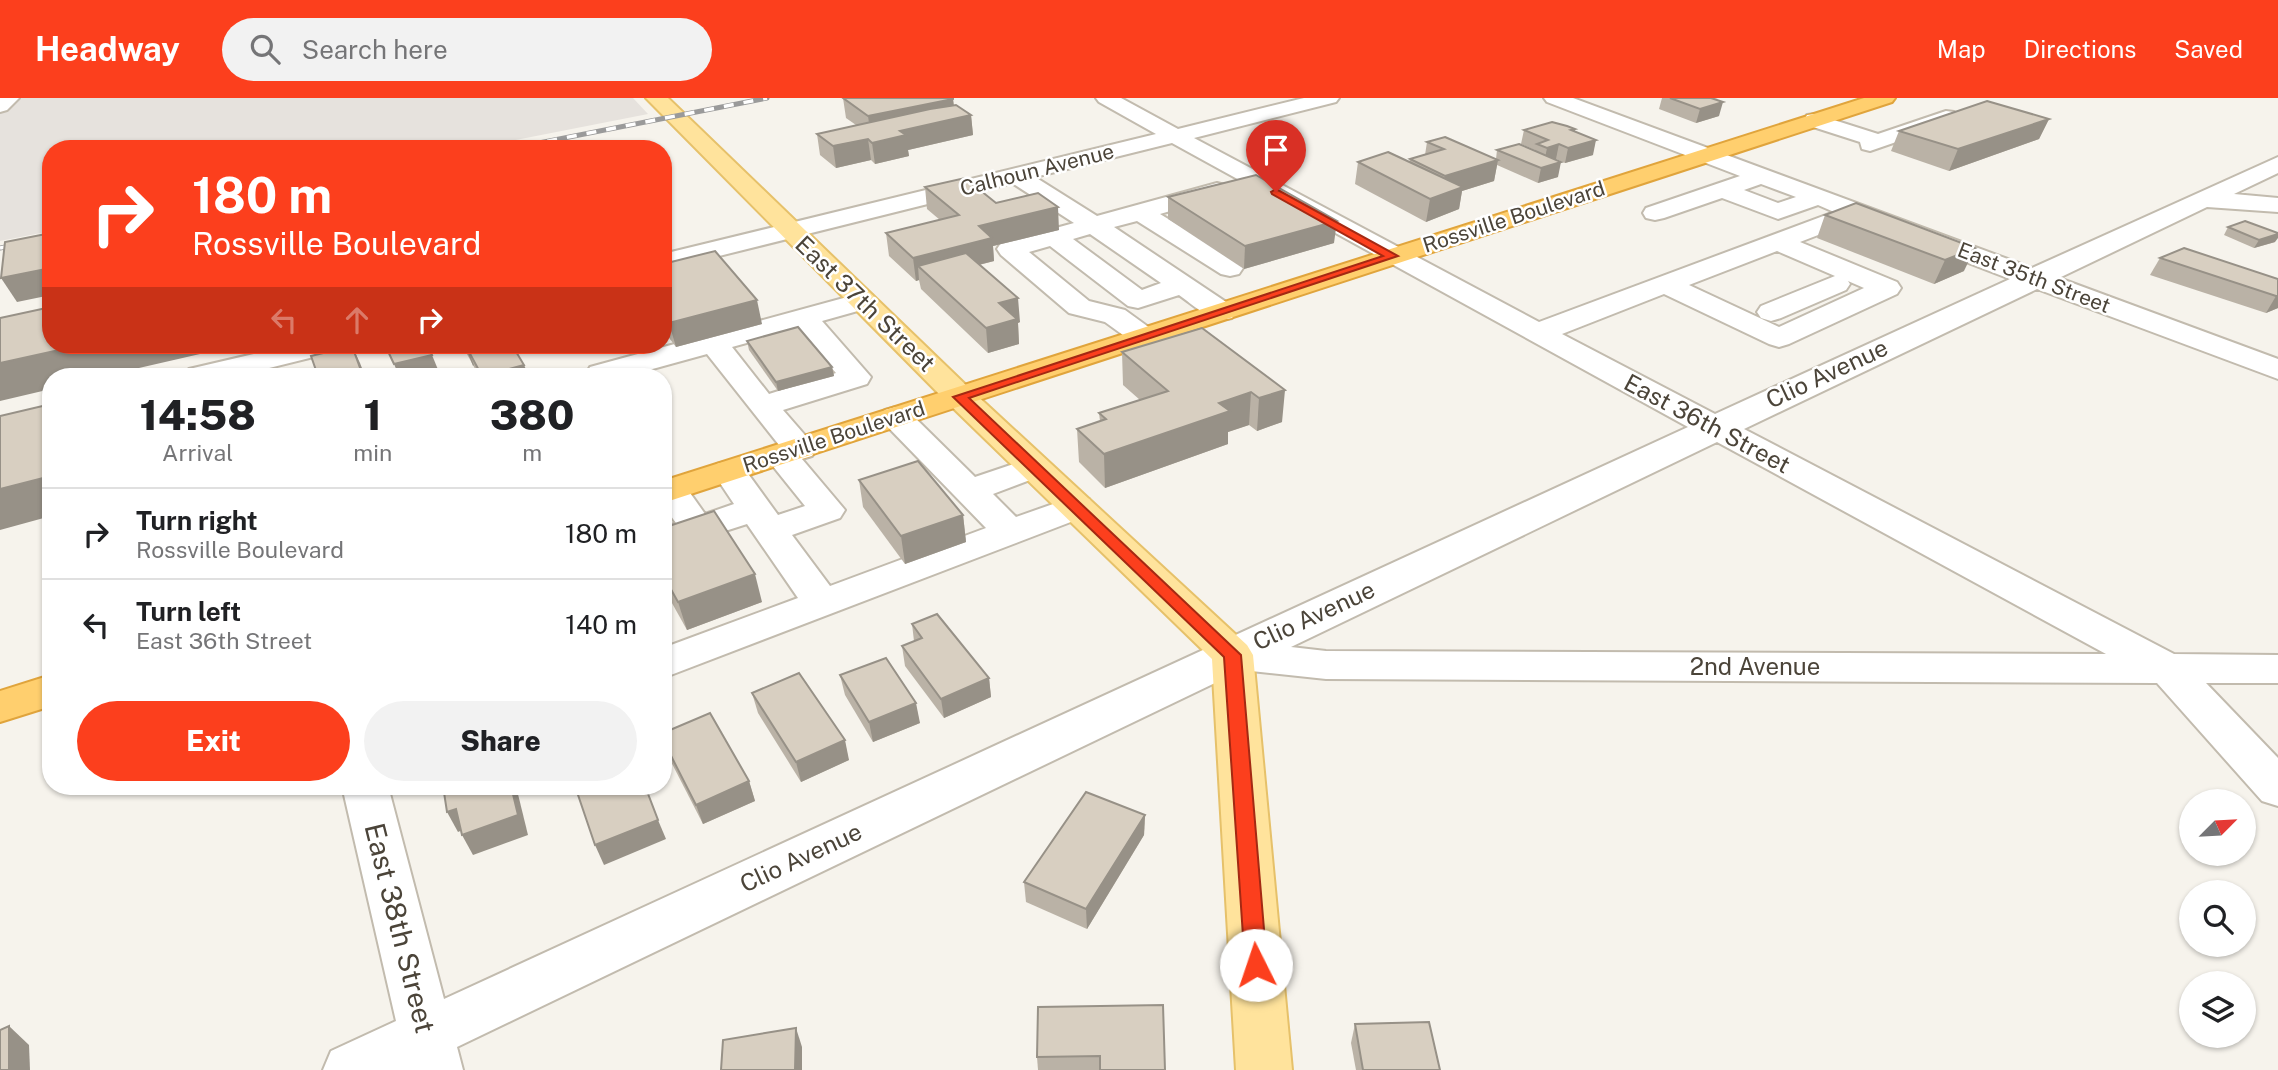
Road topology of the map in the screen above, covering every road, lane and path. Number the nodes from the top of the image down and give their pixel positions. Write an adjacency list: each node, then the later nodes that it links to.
1 (9, 98): 8 (street)
2 (656, 98): 24 (main road, East 37th Street)
3 (1107, 98): 10 (street, East 36th Street)
4 (1329, 98): 10 (street, Calhoun Avenue)
5 (1554, 98): 11 (street, East 35th Street)
6 (1933, 98): 9 (street)
7 (1869, 100): 9 (highway, Rossville Boulevard)
8 (0, 106)
9 (1815, 120): 11 (highway, Rossville Boulevard)
10 (1173, 136): 13 (street, Calhoun Avenue); 15 (street, East 36th Street)
11 (1705, 155): 14 (street, East 35th Street); 28 (highway, Rossville Boulevard)
12 (2278, 164): 18 (street, Clio Avenue)
13 (1015, 175): 23 (street); 24 (street, Calhoun Avenue)
14 (1762, 176): 16 (street); 17 (street, East 35th Street)
15 (1253, 179): 20 (street); 28 (street, East 36th Street)
16 (1723, 190): 17 (street); 22 (street)
17 (1818, 197): 21 (street, East 35th Street)
18 (2203, 199): 19 (street); 32 (street, Clio Avenue)
19 (2278, 205)
20 (1140, 212): 23 (street); 30 (street)
21 (1856, 212): 26 (street); 32 (street, East 35th Street)
22 (1655, 213)
23 (1094, 225): 25 (street); 34 (street)
24 (789, 231): 29 (street, Calhoun Avenue); 37 (main road, East 37th Street)
25 (1053, 236): 36 (street); 44 (street)
26 (1777, 242): 27 (street); 33 (street)
27 (1809, 255): 31 (street); 35 (street)
28 (1393, 256): 39 (highway, Rossville Boulevard); 43 (street, East 36th Street)
29 (672, 260)
30 (1230, 268)
31 (1858, 275): 38 (street); 40 (street)
32 (2032, 277): 45 (street, Clio Avenue); 52 (street, East 35th Street)
33 (1678, 279): 35 (street); 42 (street); 43 (street)
34 (1184, 285): 36 (street); 39 (street)
35 (1721, 289): 40 (street)
36 (1138, 300): 41 (street)
37 (862, 301): 47 (street); 54 (main road, East 37th Street)
38 (1839, 311): 42 (street); 45 (street)
39 (1222, 312): 41 (highway, Rossville Boulevard)
40 (1771, 312): 42 (street)
41 (1174, 327): 44 (highway, Rossville Boulevard)
42 (1803, 327)
43 (1537, 333): 56 (street, East 36th Street)
44 (1144, 337): 54 (highway, Rossville Boulevard)
45 (1903, 338): 56 (street, Clio Avenue)
46 (714, 343): 47 (street); 51 (street); 53 (street)
47 (819, 344): 53 (street)
48 (291, 354): 49 (street)
49 (262, 361): 50 (street)
50 (233, 368)
51 (623, 368)
52 (2278, 370)
53 (754, 380): 57 (street)
54 (960, 397): 55 (highway, Rossville Boulevard); 58 (main road, East 37th Street)
55 (896, 417): 57 (highway, Rossville Boulevard); 61 (street)
56 (1714, 427): 69 (street, Clio Avenue); 71 (street, East 36th Street)
57 (790, 452): 59 (highway, Rossville Boulevard); 64 (street)
58 (1034, 467): 61 (street); 63 (main road, East 37th Street)
59 (729, 471): 60 (highway, Rossville Boulevard); 64 (street)
60 (672, 489)
61 (969, 491): 66 (street)
62 (672, 497): 65 (street)
63 (1076, 507): 66 (street); 69 (main road, East 37th Street)
64 (760, 515): 65 (street); 68 (street)
65 (697, 528): 67 (street)
66 (1010, 532): 68 (street)
67 (672, 537)
68 (822, 604): 70 (street)
69 (1232, 655): 71 (street, 2nd Avenue); 77 (street, Clio Avenue); 79 (main road)
70 (672, 661)
71 (2168, 669): 72 (street, 2nd Avenue); 75 (street, East 36th Street)
72 (2278, 669)
73 (42, 693): 74 (highway)
74 (0, 707)
75 (2278, 788)
76 (367, 795): 77 (street, East 38th Street)
77 (431, 1052): 78 (street, Clio Avenue)
78 (351, 1070)
79 (1264, 1070)

